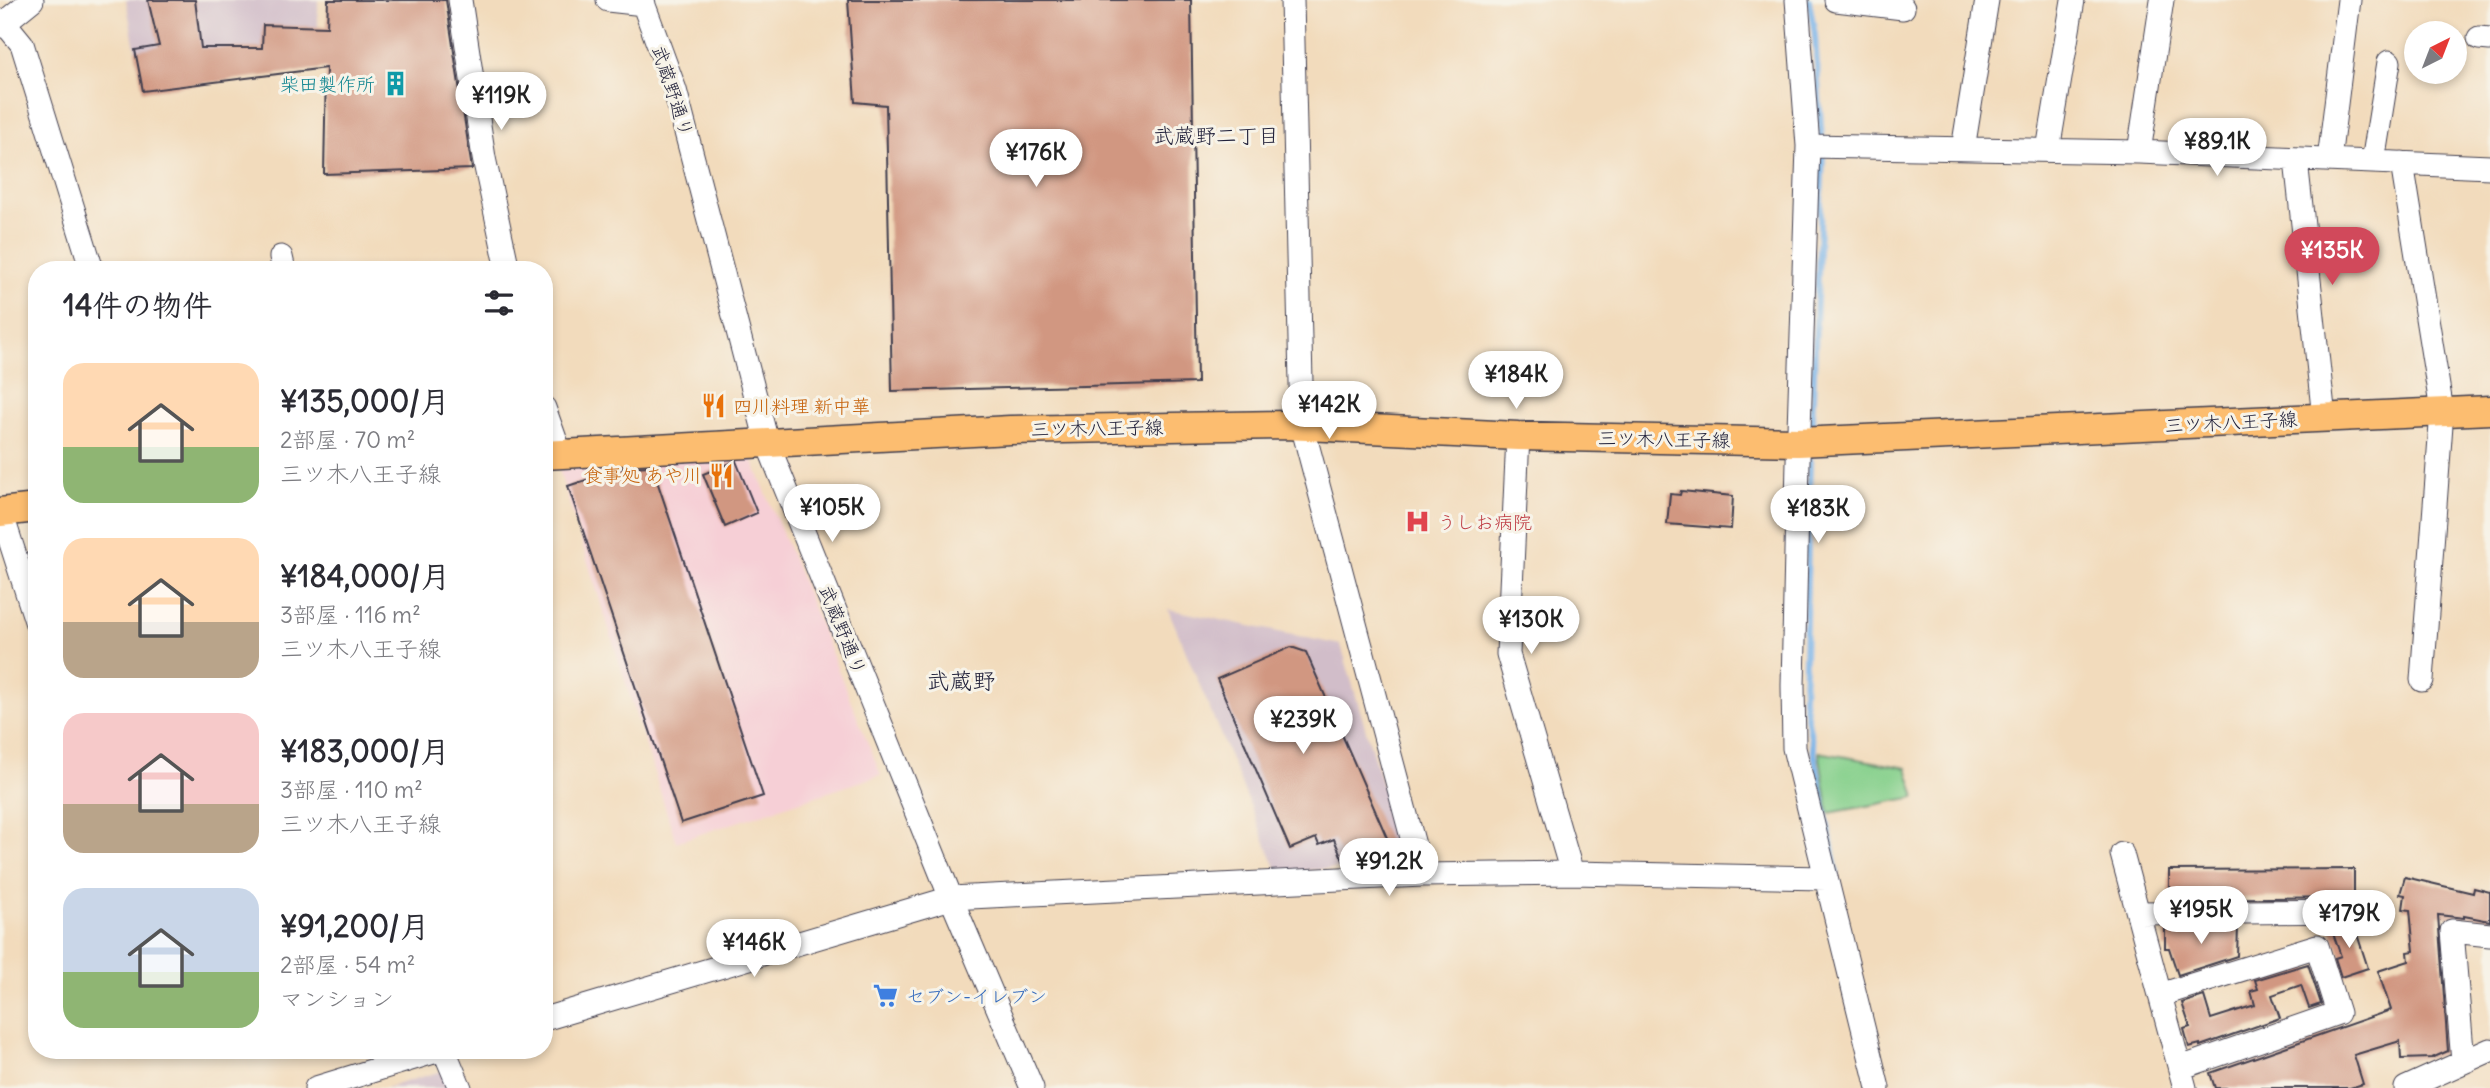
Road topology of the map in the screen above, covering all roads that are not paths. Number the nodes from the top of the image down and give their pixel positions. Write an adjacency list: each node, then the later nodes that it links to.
1 (32, 0): 13 (street)
2 (460, 0): 25 (street)
3 (608, 0): 11 (street)
4 (1292, 0): 29 (street)
5 (1797, 0): 15 (street)
6 (1836, 0): 12 (street)
7 (1987, 0): 16 (street)
8 (2073, 0): 17 (street)
9 (2162, 0): 18 (street)
10 (2349, 0): 20 (street)
11 (643, 2): 31 (street, 武蔵野通り)
12 (1893, 4)
13 (2, 24): 24 (street)
14 (2389, 62): 21 (street)
15 (1818, 147): 16 (street); 32 (street)
16 (1963, 149): 17 (street)
17 (2048, 150): 18 (street)
18 (2139, 152): 19 (street)
19 (2296, 160): 20 (street); 28 (street)
20 (2329, 160): 21 (street)
21 (2373, 162): 22 (street)
22 (2402, 163): 23 (street); 27 (street)
23 (2490, 167)
24 (89, 261)
25 (506, 261)
26 (2490, 410): 27 (main road, 三ツ木八王子線)
27 (2442, 411): 28 (main road, 三ツ木八王子線); 37 (street)
28 (2324, 418): 32 (main road, 三ツ木八王子線)
29 (1302, 425): 30 (main road, 三ツ木八王子線); 31 (main road, 三ツ木八王子線); 40 (street)
30 (1518, 436): 32 (main road, 三ツ木八王子線); 39 (street)
31 (767, 442): 33 (main road, 三ツ木八王子線); 42 (street, 武蔵野通り)
32 (1798, 442): 41 (street)
33 (553, 454)
34 (28, 509): 35 (main road)
35 (0, 512): 36 (street)
36 (28, 597)
37 (2422, 680)
38 (2122, 854): 44 (street)
39 (1572, 873): 40 (street); 41 (street)
40 (1422, 875): 42 (street)
41 (1826, 878): 56 (street)
42 (951, 898): 47 (street); 55 (street, 武蔵野通り)
43 (2360, 911): 44 (street)
44 (2138, 913): 46 (street)
45 (2490, 935): 51 (street)
46 (2160, 995): 52 (street); 52 (street)
47 (553, 1016)
48 (2490, 1049): 51 (street)
49 (412, 1059): 53 (street)
50 (446, 1059): 54 (street)
51 (2463, 1062): 57 (street)
52 (2183, 1078)
53 (316, 1088)
54 (460, 1088)
55 (1032, 1088)
56 (1878, 1088)
57 (2406, 1088)

